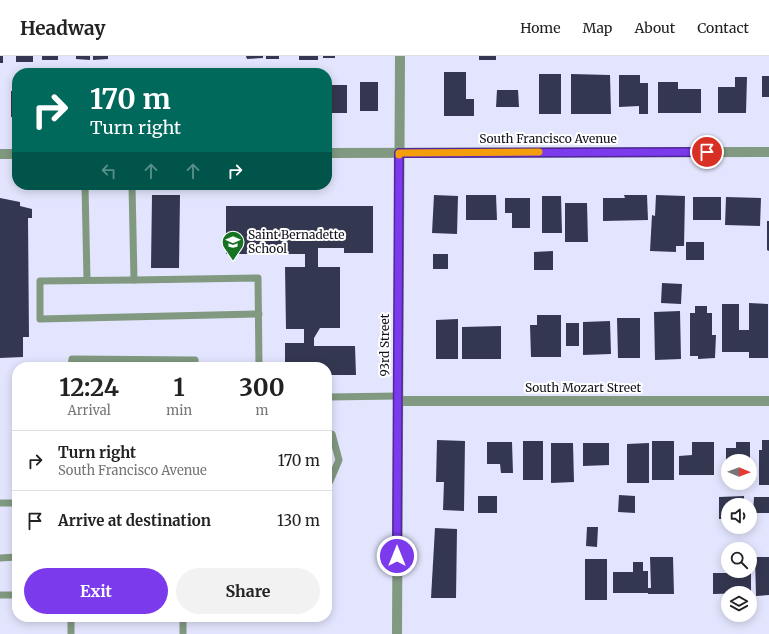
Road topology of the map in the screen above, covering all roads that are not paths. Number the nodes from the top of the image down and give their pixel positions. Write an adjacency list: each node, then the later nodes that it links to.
1 (400, 56): 4 (street, 93rd Street)
2 (769, 152): 4 (street, South Francisco Avenue)
3 (332, 153): 4 (street, South Francisco Avenue)
4 (399, 153): 16 (street, 93rd Street)
5 (0, 154): 6 (street)
6 (12, 154)
7 (85, 190): 9 (lane)
8 (132, 190): 10 (lane)
9 (87, 280): 10 (lane); 11 (lane)
10 (134, 280): 11 (lane)
11 (259, 314): 14 (lane)
12 (72, 362): 13 (lane)
13 (195, 362)
14 (259, 362)
15 (332, 396): 16 (lane)
16 (398, 399): 17 (street, South Mozart Street); 30 (street, 93rd Street)
17 (769, 401)
18 (332, 434): 19 (lane)
19 (332, 476)
20 (0, 503): 21 (lane)
21 (12, 503)
22 (12, 557): 23 (lane)
23 (0, 558)
24 (12, 594): 25 (lane)
25 (0, 595)
26 (71, 622): 28 (lane)
27 (183, 622): 29 (lane)
28 (71, 634)
29 (183, 634)
30 (397, 634)

